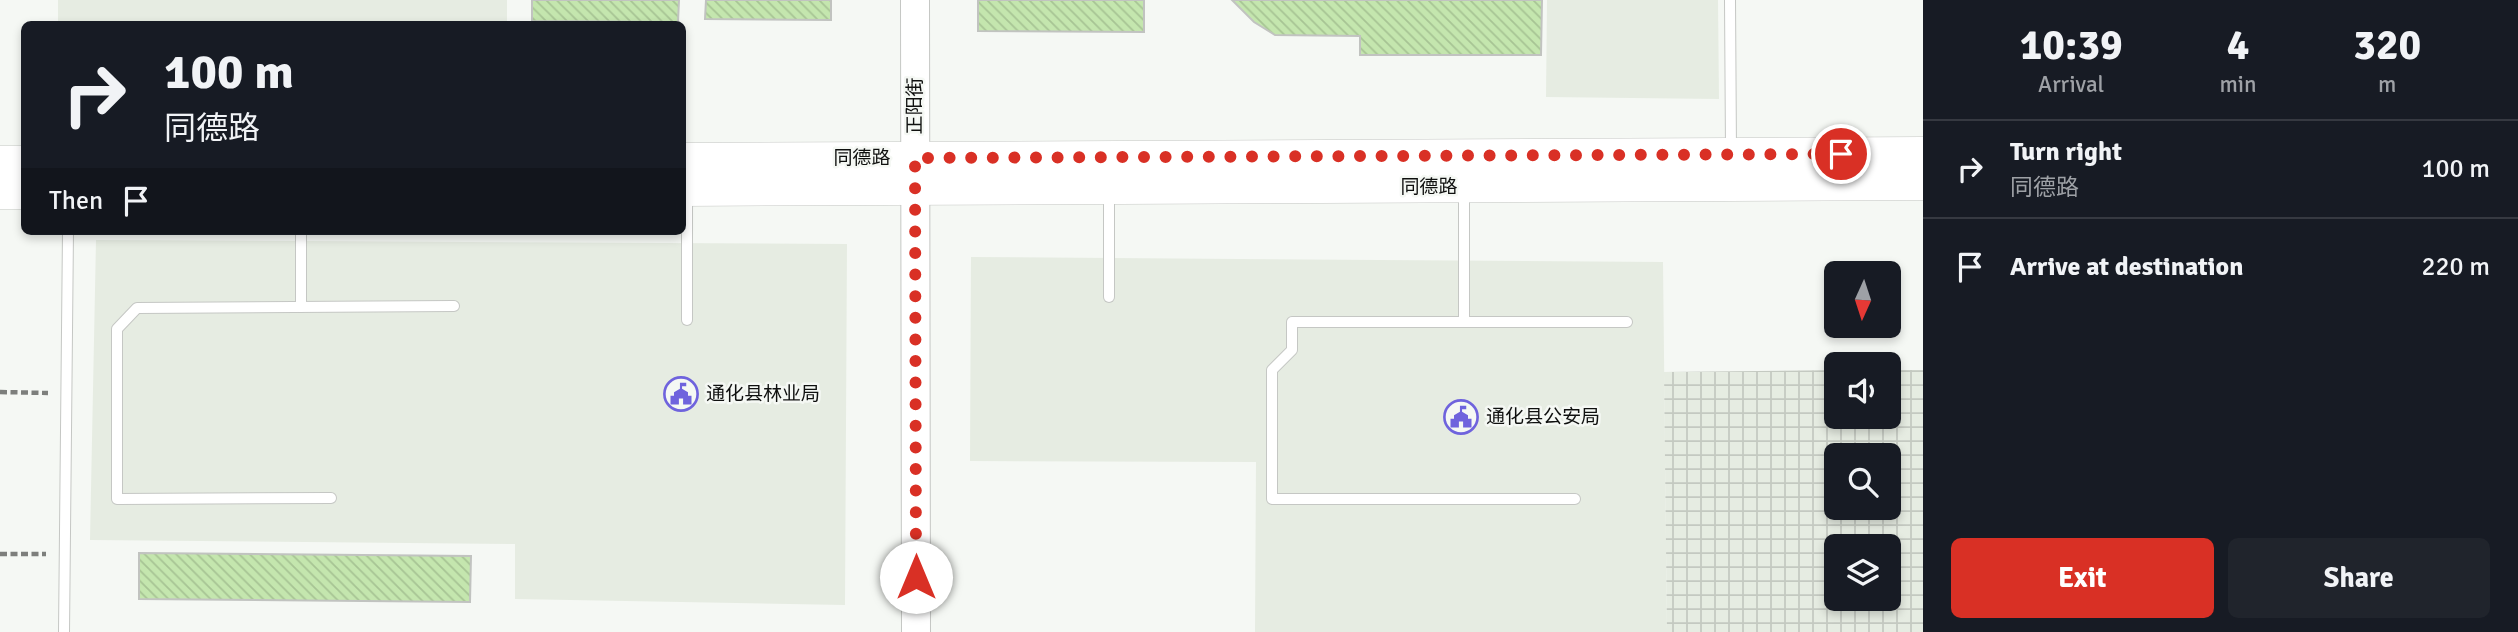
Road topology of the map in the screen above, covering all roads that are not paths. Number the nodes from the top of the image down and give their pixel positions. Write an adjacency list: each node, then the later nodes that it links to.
1 (915, 0): 7 (street, 正阳街)
2 (1730, 0): 4 (lane)
3 (1923, 153): 4 (main road, 同德路)
4 (1731, 154): 7 (main road, 同德路)
5 (0, 162): 6 (main road)
6 (21, 162)
7 (915, 174): 8 (main road, 同德路); 11 (main road, 同德路); 26 (street, 正阳街)
8 (686, 180)
9 (1923, 184): 10 (main road, 同德路)
10 (1464, 187): 11 (main road, 同德路); 21 (lane)
11 (1109, 188): 17 (lane)
12 (0, 193): 13 (main road)
13 (21, 193)
14 (68, 235): 25 (lane)
15 (300, 235): 19 (lane)
16 (685, 235): 20 (lane)
17 (1110, 298)
18 (454, 306): 19 (lane)
19 (301, 307): 23 (lane)
20 (687, 320)
21 (1464, 322): 22 (lane); 24 (lane)
22 (1627, 322)
23 (331, 498)
24 (1575, 499)
25 (64, 632)
26 (916, 632)

